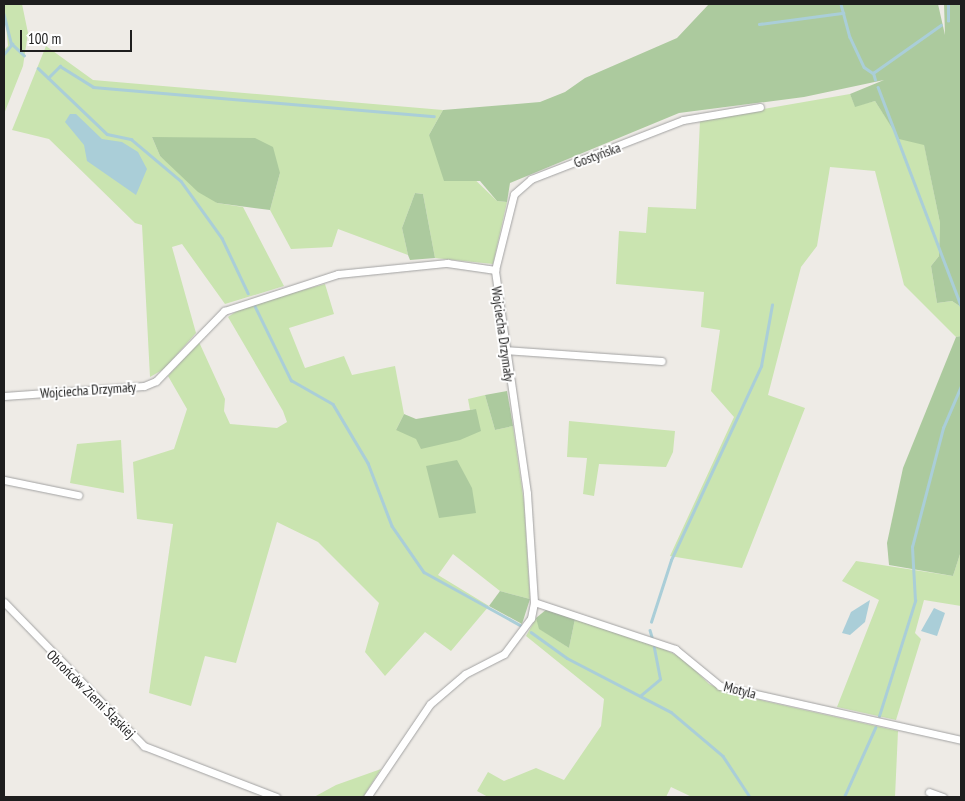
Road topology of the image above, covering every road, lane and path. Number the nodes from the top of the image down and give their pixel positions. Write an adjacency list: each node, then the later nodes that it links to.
1 (760, 107): 2 (street, Gostyńska)
2 (495, 270): 3 (street, Wojciecha Drzymały); 5 (street, Wojciecha Drzymały)
3 (504, 350): 4 (street); 9 (street, Wojciecha Drzymały)
4 (662, 361)
5 (4, 396)
6 (4, 480): 7 (street)
7 (78, 495)
8 (4, 602): 12 (street, Obrońców Ziemi Śląskiej)
9 (534, 602): 10 (street, Motyla); 13 (street, Wojciecha Drzymały)
10 (961, 740)
11 (929, 792): 14 (street)
12 (276, 797)
13 (367, 797)
14 (943, 797)

